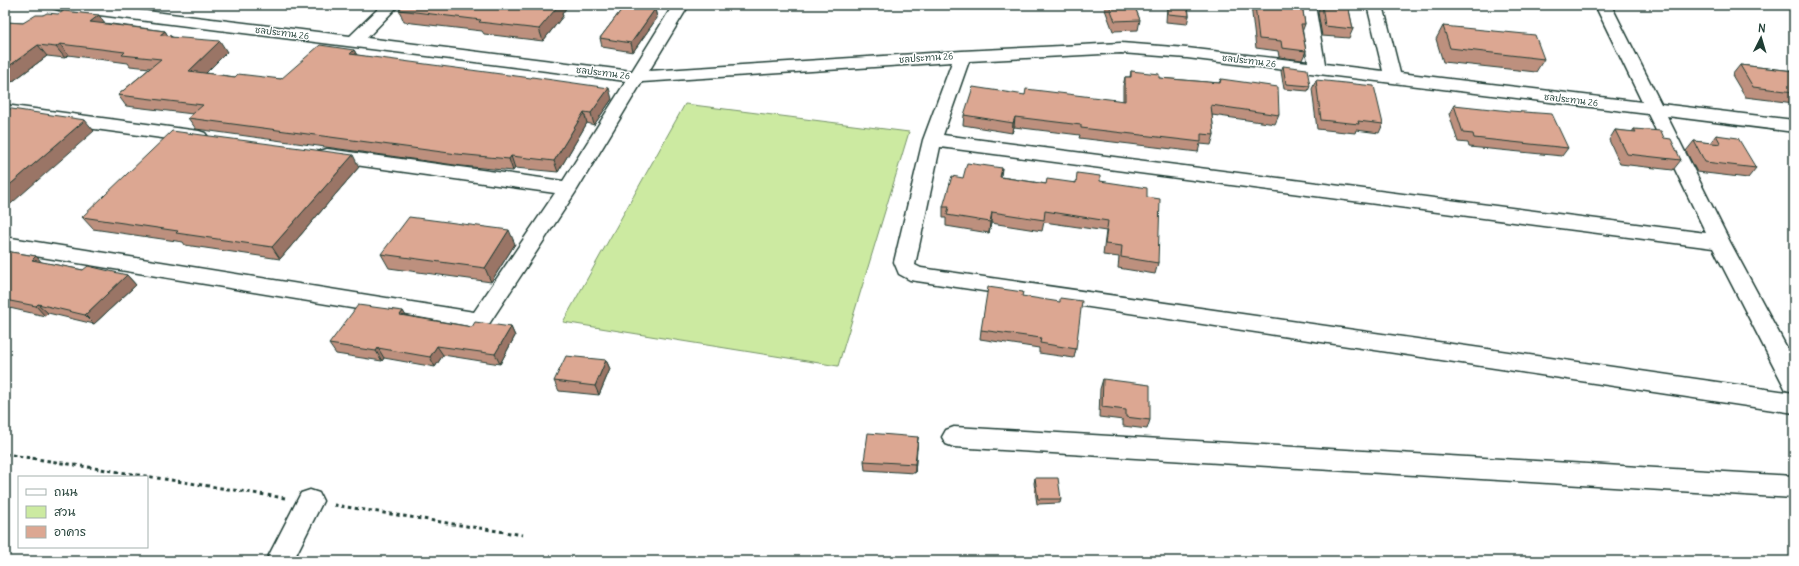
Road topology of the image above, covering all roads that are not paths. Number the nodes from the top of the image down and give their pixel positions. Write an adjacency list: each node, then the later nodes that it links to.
1 (59, 5): 7 (street, ชลประทาน 26)
2 (391, 5): 7 (street)
3 (681, 5): 10 (street)
4 (1307, 5): 9 (street)
5 (1374, 5): 11 (street)
6 (1603, 5): 12 (street)
7 (354, 42): 10 (street, ชลประทาน 26)
8 (962, 56): 9 (street, ชลประทาน 26); 10 (street, ชลประทาน 26); 16 (street)
9 (1317, 69): 11 (street, ชลประทาน 26)
10 (637, 77): 18 (street)
11 (1392, 78): 12 (street, ชลประทาน 26)
12 (1655, 110): 14 (street, ชลประทาน 26); 19 (street)
13 (5, 111): 15 (street)
14 (1794, 126)
15 (219, 140)
16 (932, 140): 19 (street); 22 (street)
17 (314, 153): 18 (street)
18 (568, 188): 20 (street)
19 (1720, 242): 21 (street)
20 (5, 244)
21 (1794, 383)
22 (1794, 403)
23 (954, 437): 24 (street)
24 (1794, 487)
25 (310, 501): 26 (street)
26 (279, 561)

